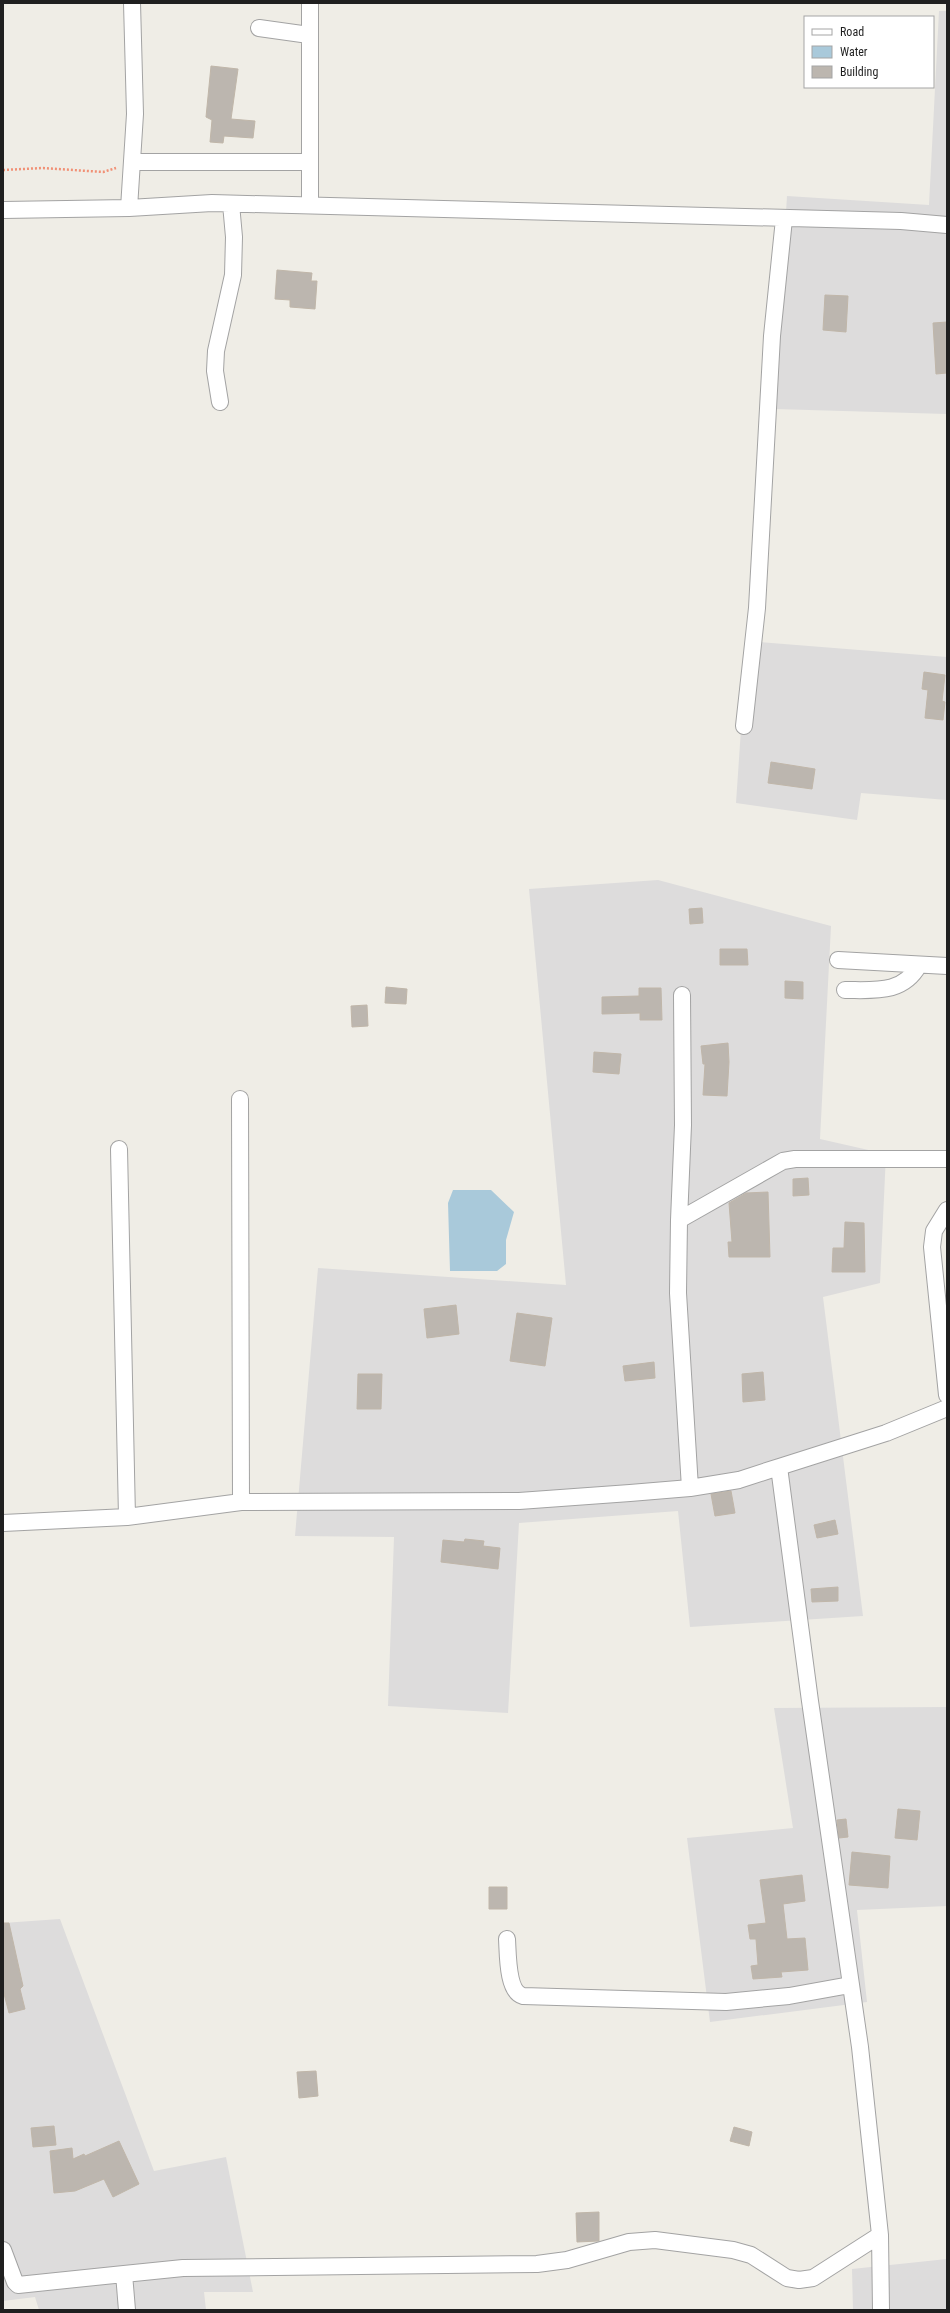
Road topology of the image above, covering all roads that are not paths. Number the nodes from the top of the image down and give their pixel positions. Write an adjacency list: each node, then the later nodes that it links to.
1 (132, 3): 5 (street)
2 (310, 3): 4 (street)
3 (259, 28): 4 (street)
4 (309, 35): 6 (street)
5 (132, 162): 6 (street); 9 (street)
6 (308, 162): 8 (street)
7 (231, 204): 8 (street); 9 (street); 13 (street)
8 (310, 205): 11 (street)
9 (129, 208): 10 (street)
10 (3, 210)
11 (784, 219): 12 (street); 14 (street)
12 (947, 225)
13 (220, 402)
14 (744, 726)
15 (838, 960): 16 (street)
16 (919, 964): 17 (street); 18 (street)
17 (947, 966)
18 (845, 990)
19 (682, 995): 24 (street)
20 (240, 1099): 29 (street)
21 (119, 1150): 30 (street)
22 (947, 1159): 24 (street)
23 (947, 1210): 25 (street)
24 (679, 1220): 28 (street)
25 (947, 1395)
26 (947, 1408): 27 (street)
27 (779, 1467): 28 (street); 33 (street)
28 (690, 1488): 29 (street)
29 (241, 1502): 30 (street)
30 (127, 1517): 31 (street)
31 (3, 1523)
32 (507, 1939): 33 (street)
33 (850, 1985): 34 (street)
34 (880, 2235): 36 (street); 38 (street)
35 (3, 2250): 36 (street)
36 (124, 2274): 37 (street)
37 (127, 2310)
38 (881, 2310)

